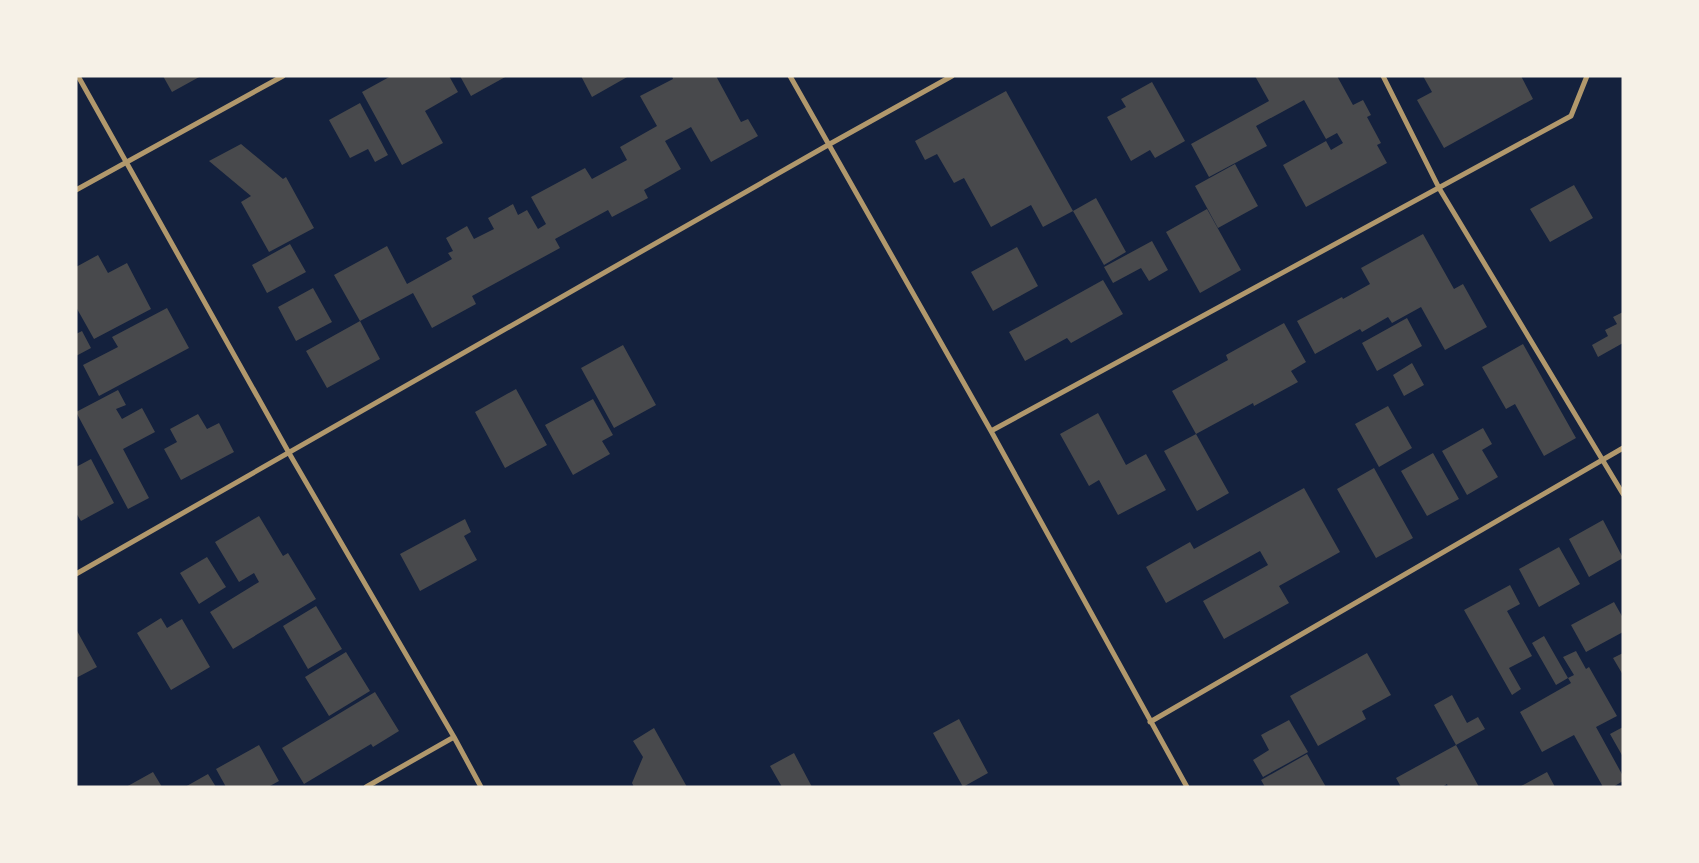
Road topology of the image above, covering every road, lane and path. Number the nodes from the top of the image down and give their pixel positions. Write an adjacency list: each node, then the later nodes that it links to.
1 (78, 76): 8 (street)
2 (283, 76): 8 (street)
3 (790, 76): 7 (street)
4 (952, 76): 7 (street)
5 (1383, 76): 9 (street)
6 (1587, 76): 9 (street)
7 (828, 144): 11 (street); 13 (street)
8 (126, 162): 10 (street); 13 (street)
9 (1440, 188): 11 (street); 14 (street)
10 (76, 190)
11 (991, 431): 17 (street)
12 (1623, 448): 14 (street)
13 (290, 453): 16 (street); 18 (street)
14 (1602, 459): 15 (street); 17 (street)
15 (1623, 494)
16 (76, 574)
17 (1150, 722): 21 (street)
18 (454, 737): 19 (street); 20 (street)
19 (366, 787)
20 (481, 787)
21 (1187, 787)

